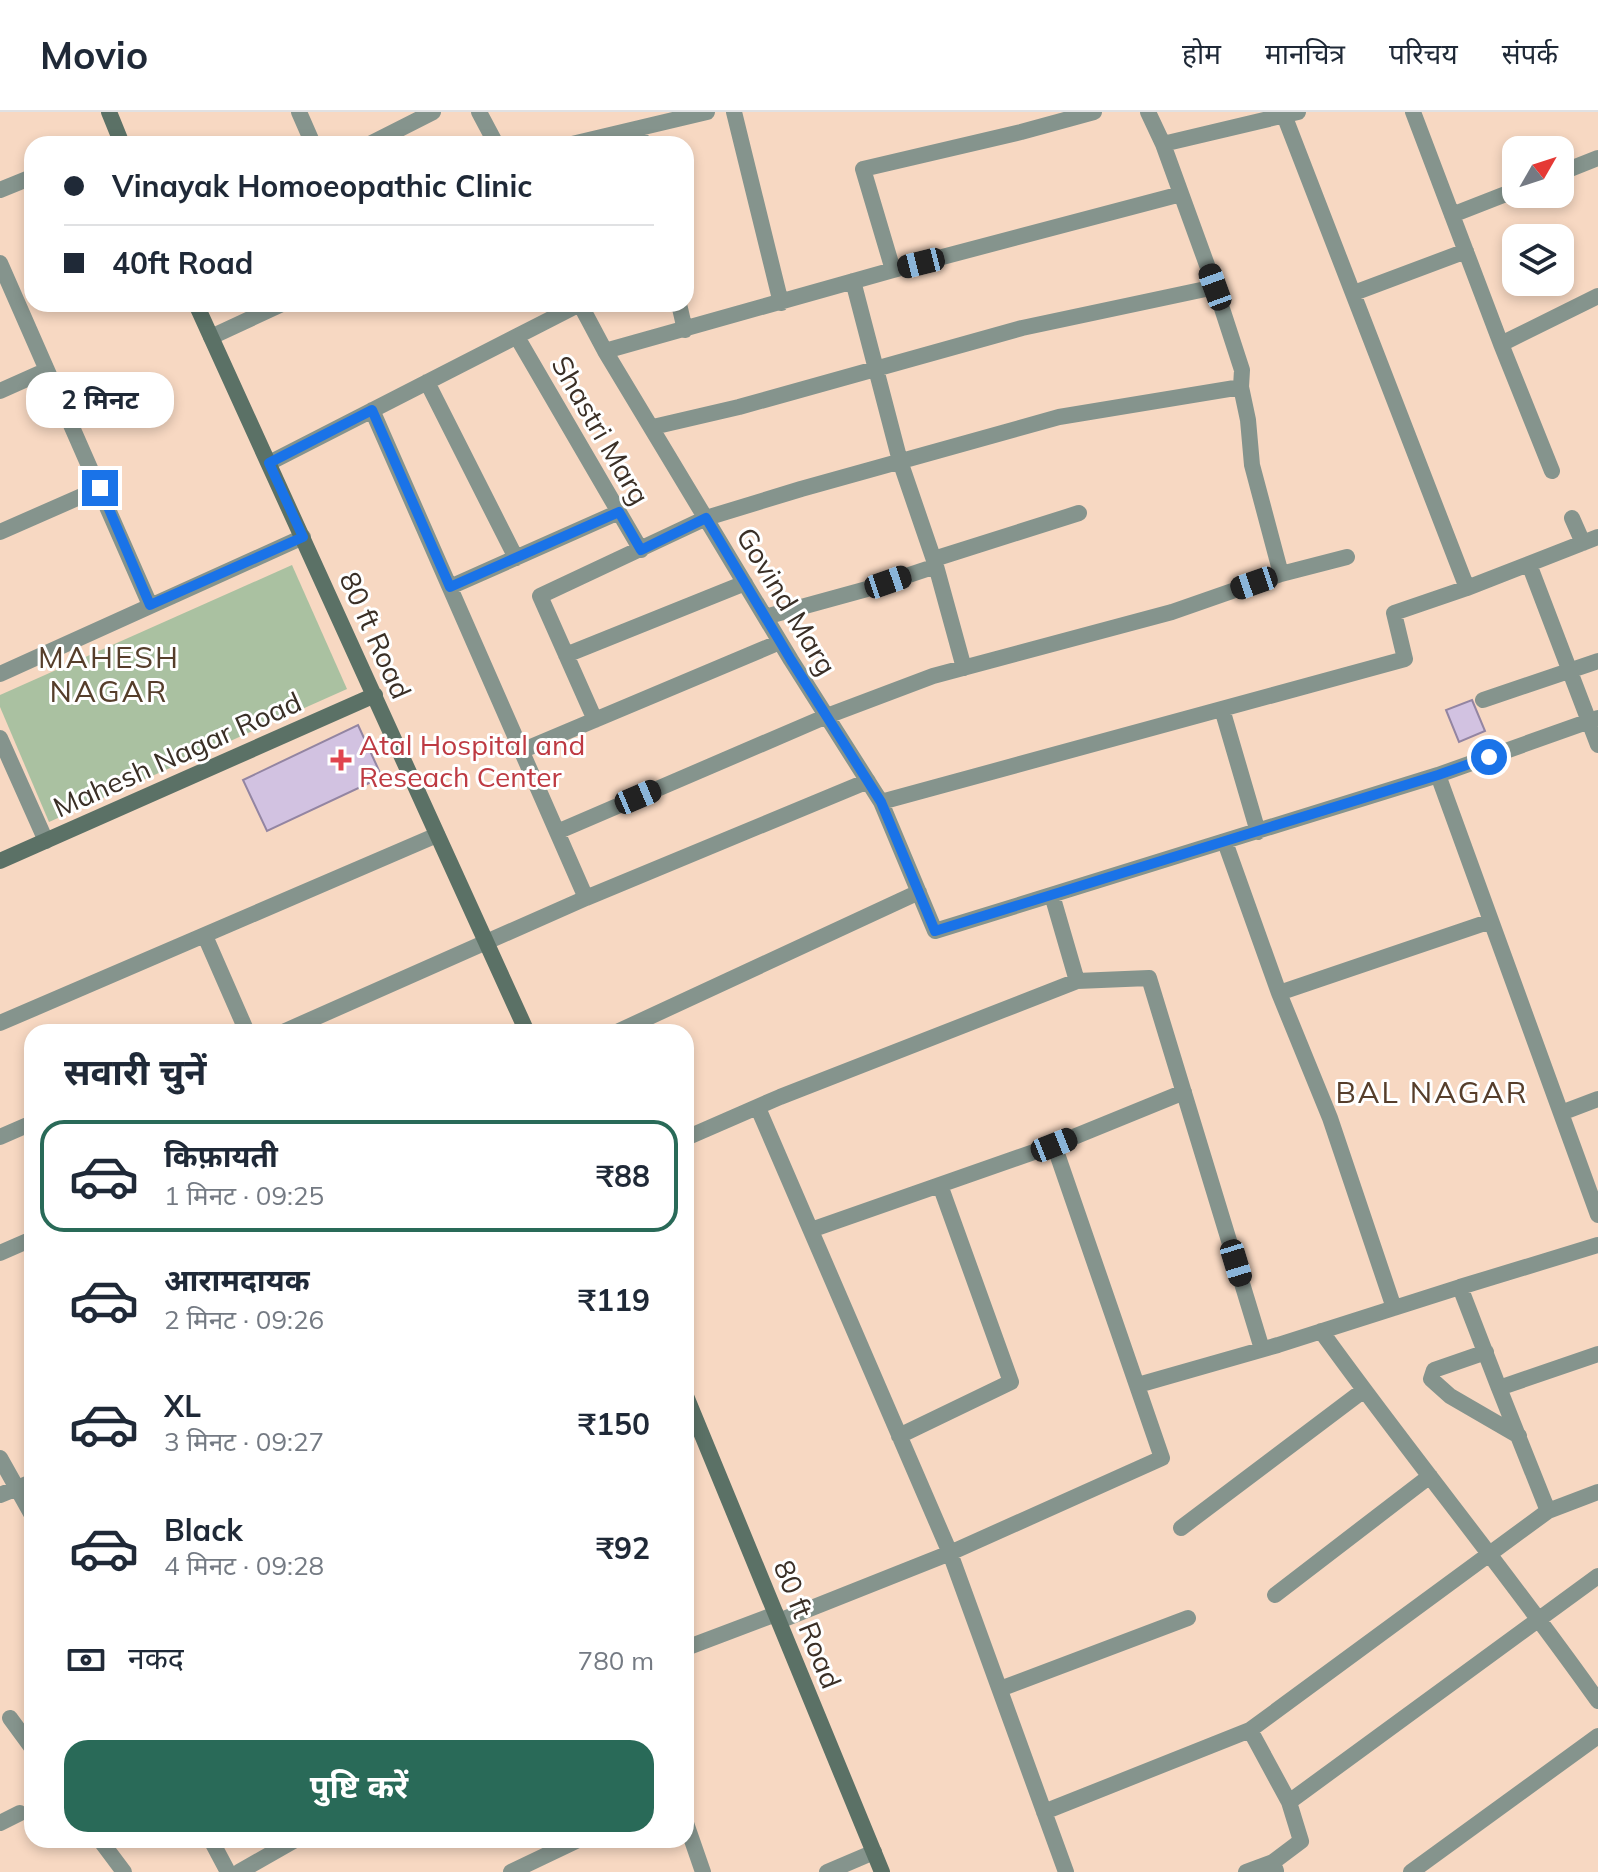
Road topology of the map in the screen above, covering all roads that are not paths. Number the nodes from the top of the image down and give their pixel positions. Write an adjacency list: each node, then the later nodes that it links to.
1 (109, 112): 11 (street)
2 (299, 112): 12 (street)
3 (433, 112): 13 (street)
4 (479, 112): 14 (street)
5 (707, 112): 15 (street)
6 (734, 112): 31 (street)
7 (1094, 112): 26 (street)
8 (1148, 112): 16 (street)
9 (1413, 112): 23 (street)
10 (1291, 114): 16 (street); 29 (street)
11 (116, 136)
12 (310, 136)
13 (386, 136)
14 (492, 136)
15 (640, 136)
16 (1163, 144): 21 (street)
17 (1598, 158): 18 (street)
18 (1574, 167)
19 (24, 180): 20 (street)
20 (0, 190)
21 (1181, 194): 26 (street); 28 (street)
22 (1502, 195): 23 (street)
23 (1452, 215): 24 (street)
24 (1466, 251): 29 (street); 40 (street)
25 (0, 263): 43 (street)
26 (893, 270): 27 (street)
27 (853, 281): 31 (street); 42 (street)
28 (1215, 287): 42 (street); 45 (street)
29 (1354, 293): 68 (street)
30 (1598, 296): 40 (street)
31 (781, 303): 37 (street)
32 (200, 312): 38 (street, 80 ft Road)
33 (265, 312): 38 (street)
34 (565, 312): 39 (street)
35 (584, 312): 41 (street, Govind Marg)
36 (681, 312): 37 (street)
37 (685, 330): 41 (street)
38 (211, 337): 50 (street, 80 ft Road)
39 (517, 337): 44 (street); 53 (street, Shastri Marg)
40 (1501, 344): 51 (street)
41 (605, 351): 48 (street, Govind Marg)
42 (877, 368): 48 (street); 49 (street)
43 (47, 370): 46 (street); 52 (street)
44 (427, 382): 47 (street); 62 (street)
45 (1241, 387): 49 (street); 65 (street)
46 (0, 391)
47 (372, 410): 50 (street); 67 (street)
48 (653, 427): 55 (street, Govind Marg)
49 (900, 461): 55 (street); 63 (street)
50 (269, 463): 58 (street, 80 ft Road)
51 (1552, 471)
52 (100, 488): 57 (street); 69 (street)
53 (619, 512): 60 (street, Shastri Marg); 62 (street)
54 (1079, 513): 63 (street)
55 (706, 518): 60 (street); 66 (street, Govind Marg)
56 (1572, 518): 59 (street)
57 (0, 532)
58 (303, 537): 69 (street); 77 (street, 80 ft Road)
59 (1591, 540): 64 (street)
60 (641, 550): 72 (street)
61 (1347, 557): 65 (street)
62 (516, 558): 67 (street)
63 (935, 562): 70 (street); 74 (street)
64 (1529, 564): 68 (street); 75 (street)
65 (1281, 574): 74 (street)
66 (745, 583): 70 (street, Govind Marg); 72 (street)
67 (450, 587): 85 (street)
68 (1467, 588): 79 (street)
69 (150, 605): 76 (street)
70 (765, 617): 71 (street, Govind Marg)
71 (780, 642): 80 (street, Govind Marg); 82 (street)
72 (566, 655): 82 (street)
73 (1598, 661): 75 (street)
74 (964, 668): 80 (street)
75 (1570, 670): 78 (street); 81 (street)
76 (0, 674)
77 (375, 695): 91 (street, 80 ft Road); 92 (street, Mahesh Nagar Road)
78 (1483, 700)
79 (1222, 709): 88 (street); 90 (street)
80 (827, 716): 87 (street, Govind Marg); 89 (street)
81 (1594, 719): 84 (street); 86 (street)
82 (595, 720): 85 (street)
83 (0, 738): 92 (street)
84 (1598, 745)
85 (521, 751): 89 (street)
86 (1438, 775): 90 (street); 98 (street)
87 (868, 781): 88 (street, Govind Marg); 97 (street)
88 (881, 802): 95 (street, Govind Marg)
89 (557, 832): 97 (street)
90 (1258, 832): 93 (street)
91 (437, 835): 99 (street); 100 (street, 80 ft Road)
92 (46, 841): 94 (street, Mahesh Nagar Road)
93 (1225, 842): 96 (street); 102 (street)
94 (0, 861)
95 (919, 892): 96 (street, Govind Marg); 107 (street)
96 (1052, 895): 101 (street)
97 (586, 898): 100 (street)
98 (1491, 921): 102 (street); 111 (street)
99 (205, 936): 103 (street); 104 (street)
100 (487, 942): 105 (street); 106 (street, 80 ft Road)
101 (1077, 981): 108 (street); 110 (street)
102 (1279, 993): 123 (street)
103 (0, 1023)
104 (244, 1024)
105 (301, 1024)
106 (523, 1024)
107 (634, 1024)
108 (1184, 1092): 115 (street); 125 (street)
109 (1598, 1099): 111 (street)
110 (758, 1108): 113 (street); 118 (street)
111 (1561, 1113): 117 (street)
112 (24, 1126): 114 (street)
113 (694, 1135)
114 (0, 1137)
115 (1054, 1145): 116 (street); 128 (street)
116 (940, 1185): 118 (street); 132 (street)
117 (1598, 1215)
118 (811, 1230): 132 (street)
119 (24, 1242): 121 (street)
120 (1598, 1245): 122 (street)
121 (0, 1253)
122 (1460, 1287): 123 (street); 126 (street)
123 (1394, 1308): 124 (street)
124 (1321, 1331): 125 (street); 130 (street)
125 (1262, 1349): 128 (street)
126 (1486, 1352): 129 (street); 133 (street)
127 (1598, 1354): 129 (street)
128 (1138, 1385): 141 (street)
129 (1499, 1388): 133 (street)
130 (1364, 1390): 135 (street); 140 (street)
131 (694, 1415): 145 (street, 80 ft Road)
132 (899, 1436): 141 (street)
133 (1519, 1436): 139 (street)
134 (0, 1458): 136 (street)
135 (1430, 1476): 142 (street); 144 (street)
136 (24, 1485): 138 (street)
137 (1598, 1492): 139 (street)
138 (0, 1495)
139 (1548, 1511): 142 (street)
140 (1181, 1528)
141 (950, 1553): 145 (street); 149 (street)
142 (1488, 1555): 147 (street); 152 (street)
143 (1598, 1576): 147 (street)
144 (1275, 1595)
145 (778, 1617): 148 (street); 164 (street, 80 ft Road)
146 (1188, 1618): 149 (street)
147 (1541, 1620): 150 (street); 155 (street)
148 (694, 1645)
149 (1000, 1689): 156 (street)
150 (1598, 1701)
151 (10, 1718): 154 (street)
152 (1250, 1730): 155 (street); 156 (street)
153 (1598, 1736): 175 (street)
154 (24, 1737)
155 (1289, 1802): 165 (street)
156 (1044, 1812): 173 (street)
157 (20, 1813): 158 (street)
158 (0, 1823)
159 (694, 1846): 170 (street)
160 (106, 1848): 166 (street)
161 (215, 1848): 167 (street)
162 (281, 1848): 168 (street)
163 (561, 1848): 169 (street)
164 (874, 1852): 171 (street); 172 (street, 80 ft Road)
165 (1275, 1867): 174 (street)
166 (124, 1872)
167 (228, 1872)
168 (239, 1872)
169 (511, 1872)
170 (703, 1872)
171 (827, 1872)
172 (882, 1872)
173 (1066, 1872)
174 (1246, 1872)
175 (1411, 1872)

